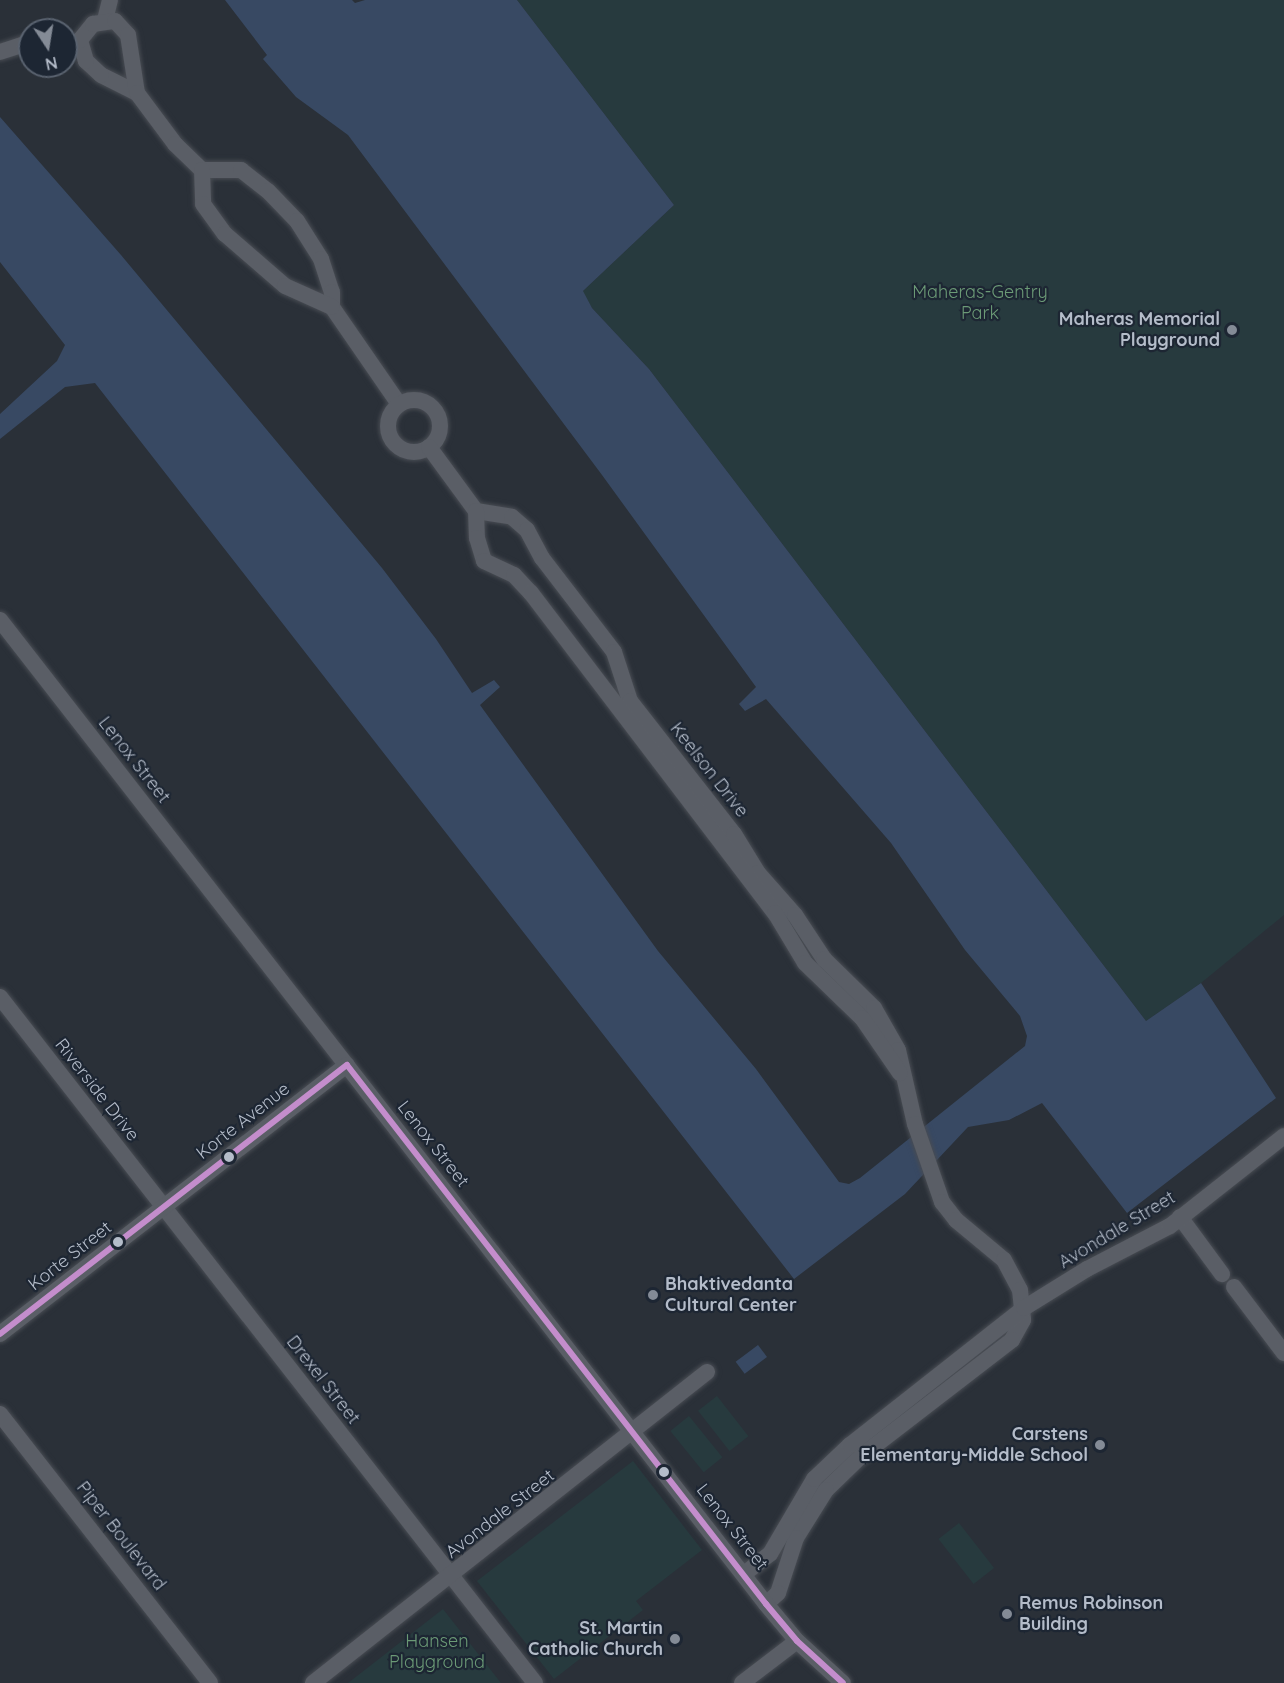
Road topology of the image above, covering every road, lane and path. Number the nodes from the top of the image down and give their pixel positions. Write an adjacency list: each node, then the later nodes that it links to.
1 (110, 0): 2 (street)
2 (105, 20): 3 (street); 7 (street)
3 (78, 35)
4 (18, 46): 6 (street)
5 (78, 46): 7 (street)
6 (0, 52)
7 (137, 93): 8 (street)
8 (202, 170): 9 (street); 9 (street)
9 (332, 307): 10 (street)
10 (399, 404): 11 (street); 11 (street)
11 (429, 447): 12 (street, Keelson Drive)
12 (476, 511): 16 (street, Keelson Drive); 16 (street, Keelson Drive)
13 (0, 620): 15 (street, Lenox Street)
14 (0, 997): 18 (street, Riverside Drive)
15 (347, 1065): 18 (street, Korte Avenue); 28 (street, Lenox Street)
16 (901, 1074): 22 (street, Keelson Drive)
17 (1284, 1136): 19 (street, Avondale Street)
18 (164, 1208): 23 (street, Korte Street); 32 (street, Drexel Street)
19 (1180, 1217): 20 (street); 22 (street, Avondale Street)
20 (1222, 1274)
21 (1234, 1287): 24 (street)
22 (1024, 1308): 27 (street, Avondale Street)
23 (0, 1334)
24 (1284, 1353)
25 (707, 1372): 28 (street, Avondale Street)
26 (0, 1414): 35 (street, Piper Boulevard)
27 (885, 1428): 29 (street, Avondale Street); 30 (street, Avondale Street)
28 (635, 1433): 31 (street, Lenox Street); 32 (street, Avondale Street)
29 (775, 1546): 30 (street); 31 (street, Avondale Street)
30 (792, 1552): 33 (street, Avondale Street)
31 (744, 1574): 33 (street, Lenox Street)
32 (452, 1576): 36 (street, Avondale Street); 37 (street, Drexel Street)
33 (766, 1604): 34 (street, Lenox Street)
34 (797, 1641): 38 (street); 39 (street, Lenox Street)
35 (210, 1683)
36 (313, 1683)
37 (535, 1683)
38 (742, 1683)
39 (843, 1683)

